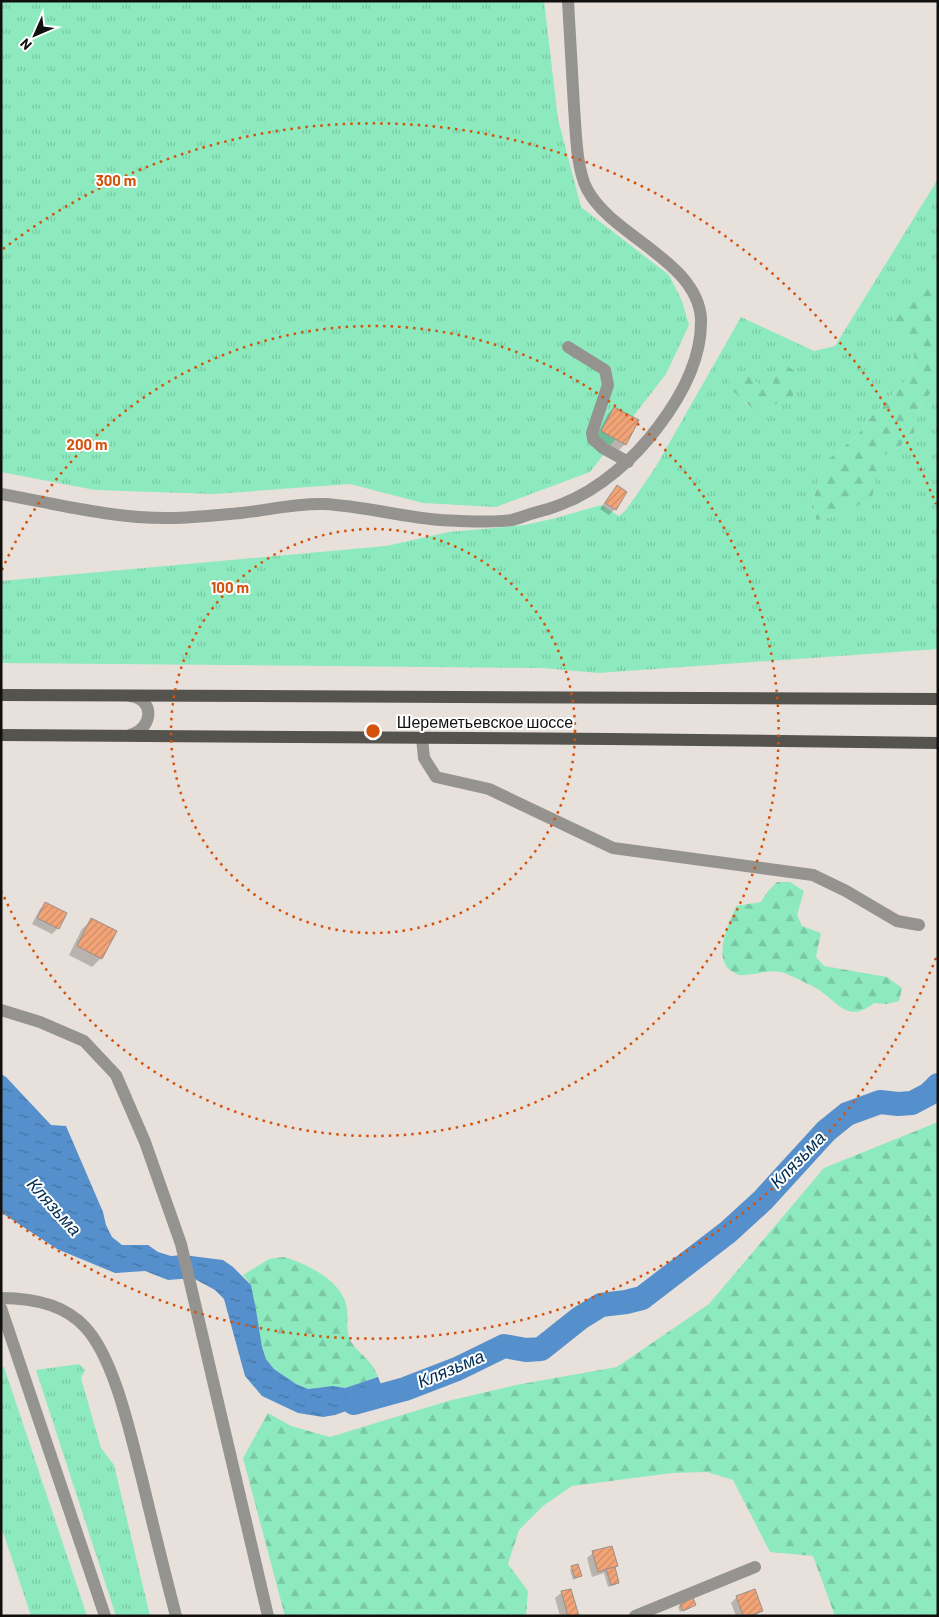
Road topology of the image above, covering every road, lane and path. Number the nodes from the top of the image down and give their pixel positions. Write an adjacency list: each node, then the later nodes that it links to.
1 (568, 1): 3 (street)
2 (568, 347): 3 (street)
3 (628, 462): 4 (street)
4 (1, 494)
5 (1, 695): 6 (main road, Шереметьевское шоссе)
6 (127, 695): 7 (main road, Шереметьевское шоссе); 9 (street)
7 (938, 699)
8 (1, 735): 9 (main road, Шереметьевское шоссе)
9 (130, 736): 10 (main road, Шереметьевское шоссе)
10 (422, 738): 11 (main road, Шереметьевское шоссе); 12 (street)
11 (938, 743)
12 (919, 925)
13 (1, 1010): 19 (street)
14 (1, 1298): 18 (street)
15 (1, 1308): 17 (street)
16 (755, 1567): 20 (street)
17 (105, 1616)
18 (176, 1616)
19 (268, 1616)
20 (635, 1616)

